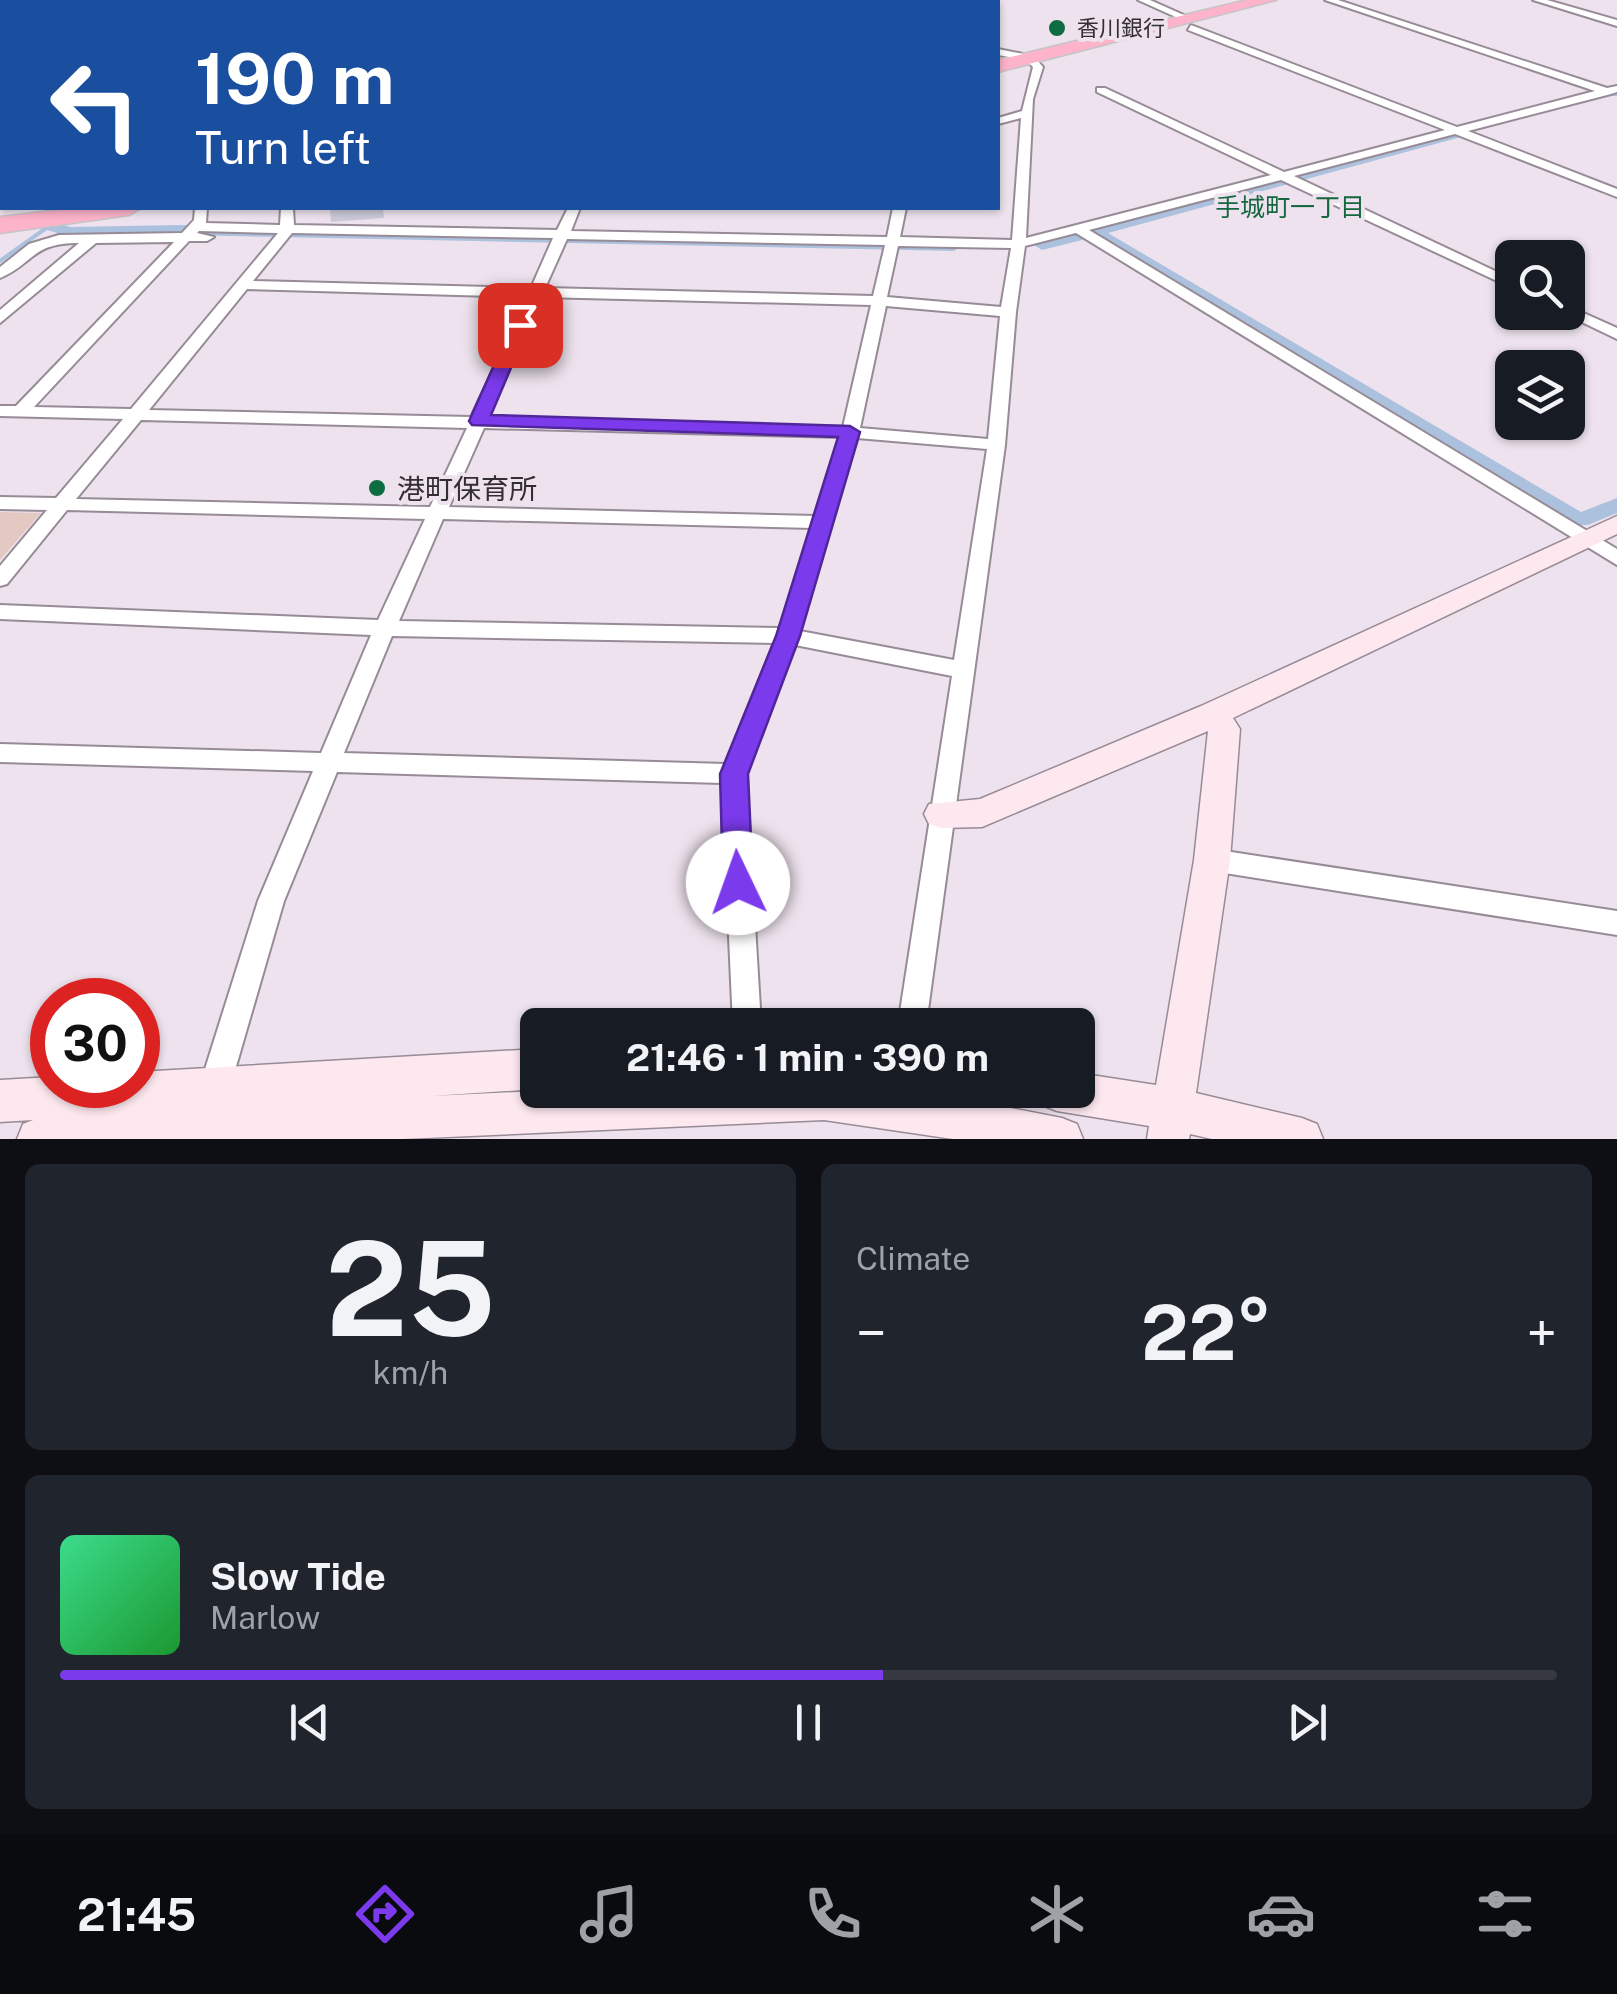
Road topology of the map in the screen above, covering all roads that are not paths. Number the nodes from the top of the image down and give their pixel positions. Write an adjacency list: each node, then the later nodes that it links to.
1 (1142, 0): 6 (street)
2 (1245, 0): 6 (highway)
3 (1268, 0): 8 (highway)
4 (1328, 0): 10 (street)
5 (1537, 0): 7 (street)
6 (1186, 22): 8 (highway); 13 (street)
7 (1617, 22)
8 (1007, 58): 11 (street)
9 (1100, 90): 14 (street)
10 (1613, 92): 13 (street)
11 (1027, 113): 12 (street); 28 (street)
12 (1000, 120)
13 (1453, 130): 14 (street); 15 (street)
14 (1282, 176): 22 (street); 30 (street)
15 (1617, 193)
16 (201, 210): 23 (street)
17 (286, 210): 24 (street)
18 (573, 210): 26 (street)
19 (900, 210): 27 (street)
20 (74, 211): 21 (highway)
21 (10, 220)
22 (1080, 230): 28 (street); 49 (street)
23 (190, 231): 24 (street); 25 (street); 39 (street)
24 (284, 235): 26 (street); 31 (street)
25 (92, 238): 29 (street); 35 (street)
26 (558, 240): 27 (street); 32 (street)
27 (892, 246): 28 (street); 33 (street)
28 (1018, 248): 34 (street)
29 (0, 274)
30 (1495, 276)
31 (243, 285): 32 (street); 40 (street)
32 (534, 294): 33 (street); 41 (street)
33 (880, 301): 34 (street); 42 (street)
34 (1008, 312): 43 (street)
35 (0, 318)
36 (1585, 318): 37 (street)
37 (1617, 334)
38 (0, 411): 39 (street)
39 (21, 411): 40 (street)
40 (138, 414): 41 (street); 45 (street)
41 (478, 421): 42 (street); 46 (street)
42 (850, 432): 43 (street); 47 (street)
43 (996, 444): 55 (street)
44 (0, 503): 45 (street)
45 (61, 506): 46 (street); 51 (street)
46 (436, 514): 47 (street); 53 (street)
47 (824, 522): 54 (street)
48 (1617, 524): 49 (street)
49 (1585, 538): 50 (street); 56 (street)
50 (1617, 558)
51 (0, 579)
52 (0, 612): 53 (street)
53 (385, 628): 54 (street); 58 (street)
54 (788, 636): 55 (street); 59 (street)
55 (963, 670): 60 (street)
56 (1212, 714): 60 (street); 61 (street)
57 (0, 754): 58 (street)
58 (330, 765): 59 (street); 68 (street)
59 (734, 774): 63 (street)
60 (941, 814): 64 (street)
61 (1212, 860): 62 (street); 70 (street)
62 (1617, 923)
63 (746, 1008)
64 (914, 1008)
65 (520, 1072): 68 (street)
66 (0, 1101): 68 (street)
67 (1095, 1101): 70 (street)
68 (206, 1118): 69 (street); 71 (street)
69 (902, 1123): 72 (street)
70 (1170, 1124): 73 (street)
71 (38, 1139)
72 (1062, 1139)
73 (1302, 1139)

